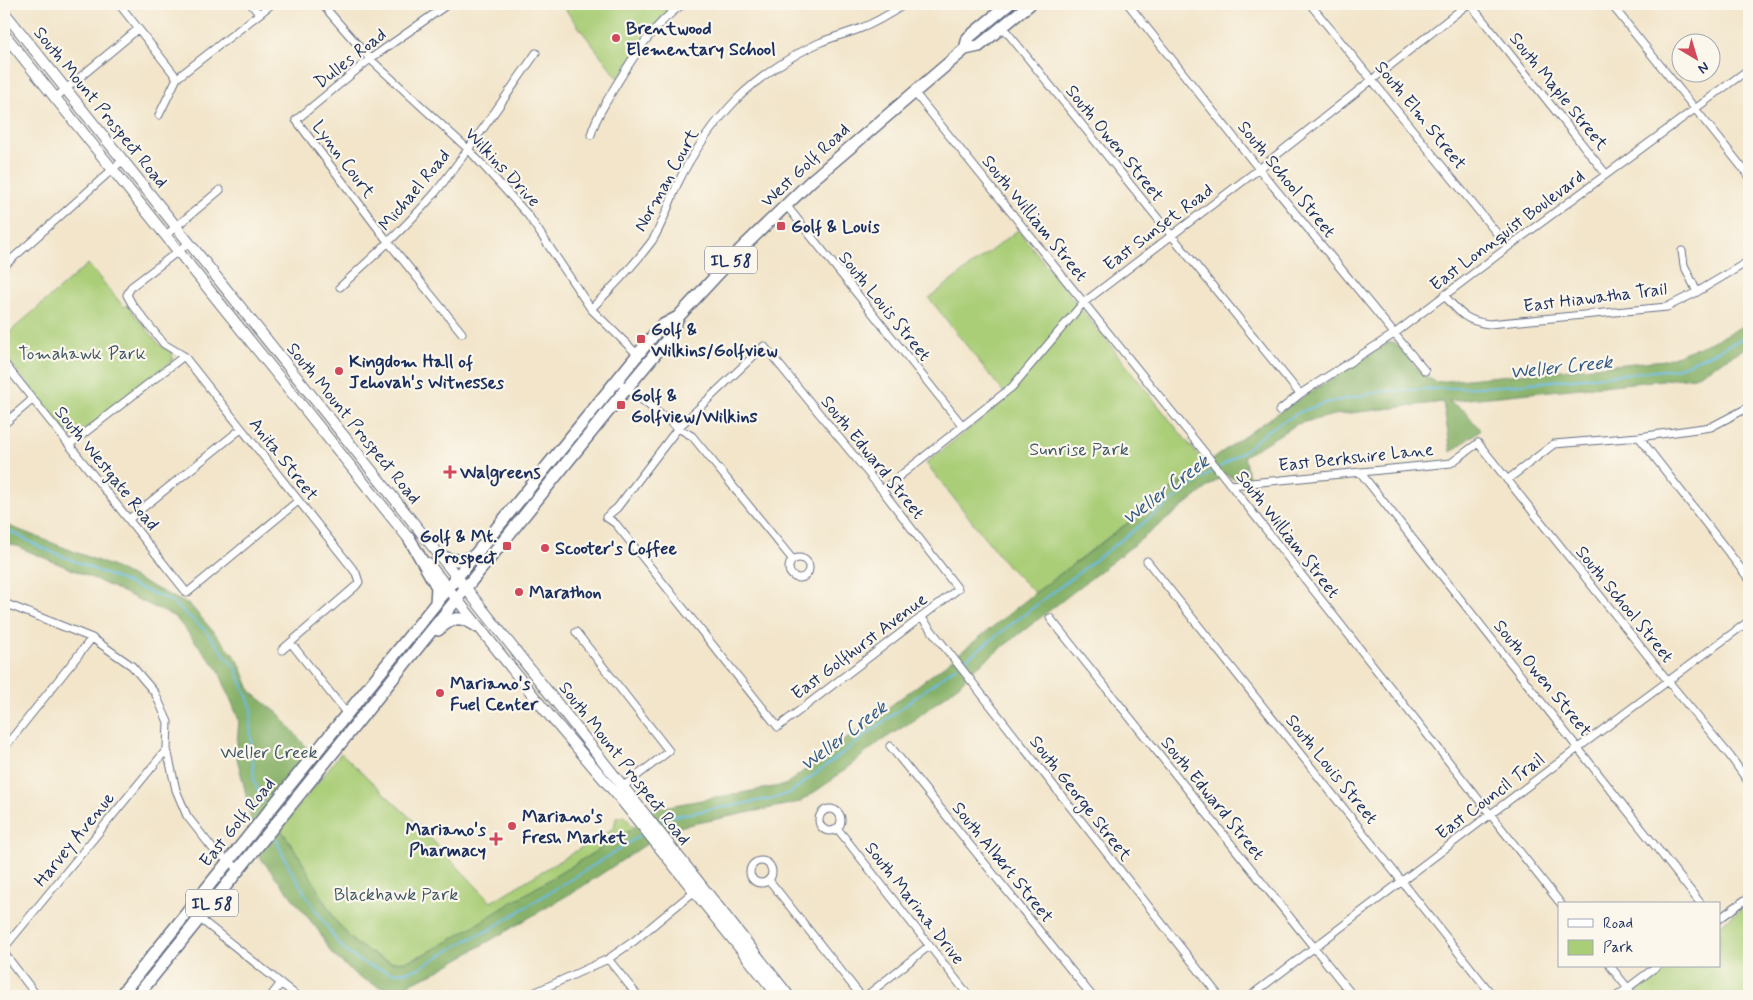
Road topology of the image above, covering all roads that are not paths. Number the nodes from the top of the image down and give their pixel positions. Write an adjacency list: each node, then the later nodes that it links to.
1 (119, 4): 17 (street)
2 (251, 4): 15 (street)
3 (272, 4): 15 (street)
4 (322, 4): 21 (street, Wilkins Drive)
5 (448, 4): 21 (street, Dulles Road)
6 (683, 4): 31 (street)
7 (905, 4): 54 (street, Norman Court)
8 (1009, 4): 19 (main road, West Golf Road / IL 58)
9 (1030, 4): 16 (main road, West Golf Road / IL 58)
10 (1128, 4): 35 (street, South School Street)
11 (1310, 4): 24 (street, South Elm Street)
12 (1469, 4): 24 (street, East Sunset Road); 36 (street, South Maple Street)
13 (1610, 4): 28 (street)
14 (4, 12): 25 (main road, South Mount Prospect Road)
15 (259, 14): 23 (street)
16 (1002, 26): 19 (main road, West Golf Road / IL 58); 42 (street, South Owen Street)
17 (138, 28): 23 (street); 25 (street)
18 (4, 34): 27 (main road, South Mount Prospect Road)
19 (965, 49): 26 (main road, West Golf Road / IL 58)
20 (536, 53): 32 (street, Michael Road)
21 (370, 59): 30 (street, Dulles Road); 32 (street, Wilkins Drive)
22 (1749, 69): 28 (street, East Lonnquist Boulevard)
23 (177, 78): 29 (street)
24 (1372, 79): 35 (street, East Sunset Road); 45 (street, South Elm Street)
25 (66, 89): 27 (street); 33 (main road, South Mount Prospect Road)
26 (914, 92): 39 (main road, West Golf Road / IL 58); 53 (street, South William Street)
27 (55, 98): 34 (main road, South Mount Prospect Road)
28 (1696, 109): 36 (street, East Lonnquist Boulevard); 37 (street)
29 (158, 115)
30 (296, 120): 44 (street, Lynn Court)
31 (591, 135)
32 (468, 149): 44 (street, Michael Road); 54 (street, Wilkins Drive)
33 (123, 160): 34 (street); 40 (main road, South Mount Prospect Road)
34 (112, 169): 41 (main road, South Mount Prospect Road); 49 (street)
35 (1259, 169): 42 (street, East Sunset Road); 57 (street, South School Street)
36 (1606, 174): 45 (street, East Lonnquist Boulevard)
37 (1749, 176)
38 (220, 190): 40 (street)
39 (786, 205): 55 (main road, West Golf Road / IL 58); 70 (street, South Louis Street)
40 (176, 227): 41 (street); 43 (main road, South Mount Prospect Road)
41 (166, 235): 46 (main road, South Mount Prospect Road)
42 (1171, 236): 53 (street, East Sunset Road); 65 (street, South Owen Street)
43 (189, 243): 46 (street); 83 (main road, South Mount Prospect Road)
44 (389, 243): 50 (street, Michael Road); 56 (street, Lynn Court)
45 (1508, 246): 52 (street, East Lonnquist Boulevard)
46 (178, 250): 59 (street, Anita Street); 82 (main road, South Mount Prospect Road)
47 (1682, 251): 51 (street)
48 (1749, 261): 51 (street, East Hiawatha Trail)
49 (4, 266)
50 (340, 287)
51 (1697, 292): 52 (street, East Hiawatha Trail)
52 (1444, 296): 57 (street, East Lonnquist Boulevard)
53 (1083, 303): 70 (street, East Sunset Road); 78 (street, South William Street)
54 (591, 309): 58 (street, Wilkins Drive)
55 (678, 317): 58 (main road, West Golf Road / IL 58); 61 (main road, West Golf Road / IL 58)
56 (462, 333)
57 (1394, 334): 62 (street, South School Street); 65 (street, East Lonnquist Boulevard)
58 (637, 355): 61 (street, Wilkins Drive); 63 (main road, West Golf Road / IL 58)
59 (184, 356): 72 (street, Anita Street); 75 (street)
60 (4, 363): 66 (street, South Westgate Road)
61 (647, 363): 64 (main road, West Golf Road / IL 58)
62 (1425, 371)
63 (616, 380): 64 (street); 84 (main road, West Golf Road / IL 58)
64 (626, 389): 71 (street); 89 (main road, West Golf Road / IL 58)
65 (1300, 394): 68 (street, East Lonnquist Boulevard)
66 (33, 399): 69 (street); 75 (street, South Westgate Road)
67 (1749, 407): 73 (street)
68 (1279, 411)
69 (4, 424)
70 (962, 426): 79 (street, East Sunset Road)
71 (678, 428): 79 (street, South Edward Street); 85 (street); 95 (street, East Golfhurst Avenue)
72 (241, 429): 80 (street, Anita Street); 81 (street)
73 (1639, 437): 77 (street); 88 (street)
74 (1478, 443): 76 (street, East Berkshire Lane); 77 (street, South School Street)
75 (69, 445): 81 (street, South Westgate Road)
76 (1360, 472): 78 (street, East Berkshire Lane); 107 (street, South Owen Street)
77 (1507, 480): 104 (street, South School Street)
78 (1231, 485): 112 (street, South William Street)
79 (882, 490): 91 (street, South Edward Street)
80 (298, 501): 81 (street, South Westgate Road); 101 (street, Anita Street)
81 (129, 519)
82 (408, 538): 90 (main road, South Mount Prospect Road); 94 (main road)
83 (440, 555): 84 (main road); 87 (main road, South Mount Prospect Road)
84 (474, 555): 87 (main road, West Golf Road / IL 58)
85 (793, 560)
86 (1147, 561): 117 (street, South Louis Street)
87 (457, 577): 89 (main road, South Mount Prospect Road); 90 (main road, East Golf Road / IL 58)
88 (1749, 579)
89 (466, 588): 92 (main road, East Golf Road / IL 58); 111 (main road, South Mount Prospect Road)
90 (448, 589): 92 (main road, South Mount Prospect Road); 94 (main road, East Golf Road / IL 58)
91 (958, 589): 95 (street, East Golfhurst Avenue)
92 (456, 600): 98 (main road, South Mount Prospect Road); 102 (main road, East Golf Road / IL 58)
93 (4, 603): 100 (street)
94 (436, 603): 105 (main road, East Golf Road / IL 58)
95 (921, 617): 147 (street, South George Street)
96 (1050, 618): 126 (street, South Edward Street)
97 (1749, 621): 104 (street, East Council Trail)
98 (478, 627): 102 (main road); 111 (main road, South Mount Prospect Road)
99 (576, 632): 111 (street)
100 (92, 638): 108 (street); 109 (street)
101 (291, 643): 103 (street); 105 (street)
102 (421, 644): 115 (main road, East Golf Road / IL 58)
103 (282, 650)
104 (1668, 681): 107 (street, East Council Trail); 110 (street, South School Street)
105 (347, 714): 114 (main road, East Golf Road / IL 58)
106 (890, 746): 146 (street, South Albert Street)
107 (1579, 747): 112 (street, East Council Trail); 121 (street, South Owen Street)
108 (4, 748)
109 (167, 749): 114 (street); 127 (street, Harvey Avenue)
110 (1749, 783)
111 (619, 790): 118 (main road, South Mount Prospect Road)
112 (1490, 814): 117 (street, East Council Trail); 120 (street, South William Street)
113 (837, 828): 125 (street, South Marina Drive)
114 (229, 861): 115 (street); 122 (main road, East Golf Road / IL 58)
115 (239, 869): 123 (main road, East Golf Road / IL 58)
116 (769, 880): 143 (street)
117 (1402, 882): 126 (street, East Council Trail); 150 (street, South Louis Street)
118 (698, 888): 129 (street); 141 (main road, South Mount Prospect Road); 142 (main road, South Mount Prospect Road)
119 (1749, 897): 124 (street)
120 (1559, 902)
121 (1699, 902)
122 (189, 910): 123 (street); 135 (main road, East Golf Road / IL 58)
123 (199, 918): 132 (street); 136 (main road, East Golf Road / IL 58)
124 (1720, 918)
125 (929, 946): 144 (street); 145 (street, South Marina Drive)
126 (1314, 947): 148 (street, East Council Trail); 149 (street, South Edward Street)
127 (4, 948)
128 (4, 952): 134 (street)
129 (608, 958): 139 (street); 140 (street)
130 (1612, 968): 133 (street)
131 (1654, 968): 133 (street)
132 (281, 984): 137 (street); 138 (street)
133 (1628, 989): 151 (street); 152 (street)
134 (37, 996)
135 (120, 996)
136 (137, 996)
137 (271, 996)
138 (297, 996)
139 (527, 996)
140 (638, 996)
141 (778, 996)
142 (789, 996)
143 (860, 996)
144 (866, 996)
145 (969, 996)
146 (1092, 996)
147 (1219, 996)
148 (1250, 996)
149 (1353, 996)
150 (1494, 996)
151 (1617, 996)
152 (1634, 996)

